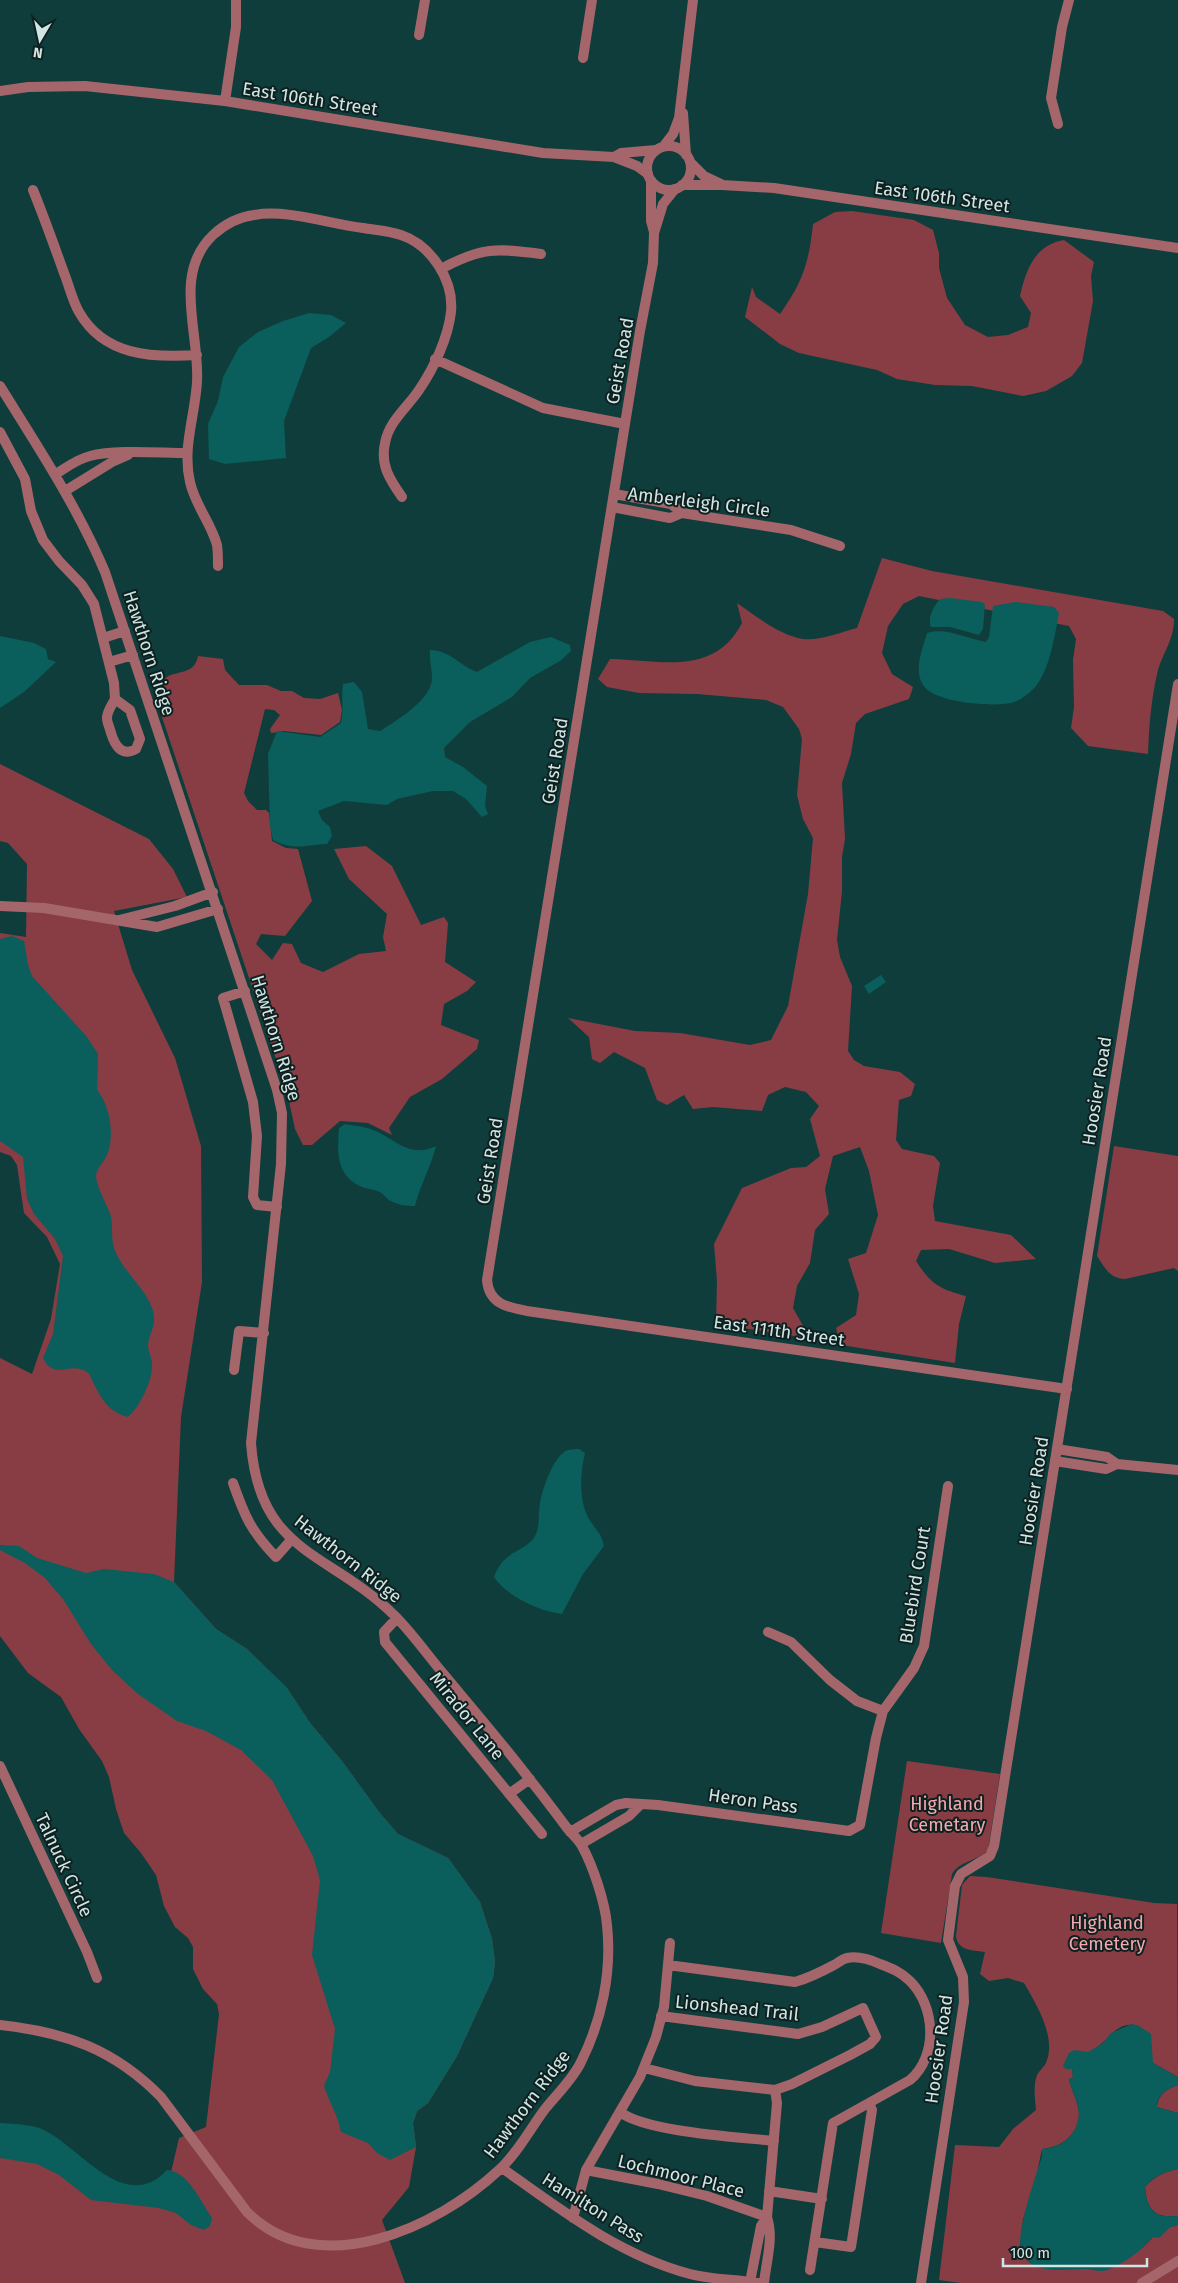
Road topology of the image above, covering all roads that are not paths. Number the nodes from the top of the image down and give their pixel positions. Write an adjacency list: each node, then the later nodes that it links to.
1 (236, 0): 9 (street)
2 (425, 0): 6 (street)
3 (592, 0): 7 (street)
4 (693, 0): 10 (street)
5 (1069, 0): 11 (street)
6 (419, 35)
7 (583, 58)
8 (0, 91): 9 (street, East 106th Street)
9 (225, 101): 13 (street, East 106th Street)
10 (681, 107): 12 (street); 14 (street)
11 (1058, 124)
12 (659, 149): 13 (street, East 106th Street); 14 (street); 15 (street)
13 (614, 157): 15 (street, East 106th Street)
14 (688, 158): 16 (street, East 106th Street); 17 (street)
15 (650, 177): 17 (street); 19 (street, Geist Road)
16 (722, 185): 17 (street, East 106th Street); 20 (street, East 106th Street)
17 (678, 187): 19 (street, Geist Road)
18 (33, 190): 23 (street)
19 (654, 233): 26 (street, Geist Road)
20 (1178, 247)
21 (541, 254): 22 (street)
22 (441, 269): 23 (street); 24 (street)
23 (197, 354): 29 (street)
24 (435, 359): 26 (street); 33 (street)
25 (0, 386): 30 (street, Hawthorn Ridge)
26 (625, 424): 32 (street, Geist Road)
27 (0, 432): 39 (street)
28 (131, 453): 29 (street); 30 (street); 31 (street)
29 (187, 453): 37 (street)
30 (56, 474): 31 (street, Hawthorn Ridge)
31 (65, 491): 38 (street, Hawthorn Ridge)
32 (614, 494): 34 (street, Geist Road); 35 (street)
33 (402, 497)
34 (612, 508): 35 (street, Amberleigh Circle); 50 (street, Geist Road)
35 (682, 513): 36 (street, Amberleigh Circle)
36 (840, 546)
37 (218, 566)
38 (125, 632): 39 (street); 40 (street, Hawthorn Ridge)
39 (102, 638): 41 (street)
40 (133, 655): 41 (street); 44 (street, Hawthorn Ridge)
41 (110, 662): 43 (street)
42 (1178, 684): 53 (street, Hoosier Road)
43 (115, 699): 43 (street)
44 (213, 892): 46 (street, Hawthorn Ridge); 47 (street)
45 (0, 906): 47 (street)
46 (218, 909): 47 (street); 48 (street, Hawthorn Ridge)
47 (118, 920)
48 (245, 991): 49 (street, Hawthorn Ridge); 49 (street)
49 (276, 1207): 51 (street, Hawthorn Ridge)
50 (490, 1294): 53 (street, East 111th Street)
51 (264, 1333): 52 (street); 60 (street, Hawthorn Ridge)
52 (234, 1370)
53 (1067, 1389): 54 (street, Hoosier Road)
54 (1057, 1449): 55 (street, Hoosier Road); 56 (street)
55 (1055, 1461): 56 (street); 93 (street, Hoosier Road)
56 (1117, 1464): 57 (street)
57 (1178, 1470)
58 (233, 1483): 60 (street)
59 (948, 1486): 63 (street, Bluebird Court)
60 (291, 1540): 61 (street, Hawthorn Ridge)
61 (397, 1618): 65 (street, Hawthorn Ridge); 66 (street, Mirador Lane)
62 (768, 1632): 63 (street)
63 (883, 1711): 68 (street, Bluebird Court)
64 (0, 1766): 74 (street, Talnuck Circle)
65 (530, 1780): 66 (street); 69 (street, Hawthorn Ridge)
66 (510, 1794): 70 (street, Mirador Lane)
67 (641, 1804): 68 (street, Heron Pass); 69 (street, Heron Pass); 71 (street)
68 (860, 1825)
69 (570, 1832): 71 (street, Hawthorn Ridge)
70 (542, 1834)
71 (581, 1844): 82 (street, Hawthorn Ridge)
72 (670, 1942): 73 (street)
73 (668, 1965): 75 (street); 79 (street)
74 (97, 1978)
75 (661, 2016): 77 (street); 78 (street, Lionshead Trail)
76 (0, 2025): 82 (street, Hawthorn Ridge)
77 (644, 2068): 78 (street); 80 (street)
78 (775, 2090): 81 (street)
79 (870, 2103): 85 (street); 88 (street)
80 (620, 2112): 81 (street); 83 (street)
81 (774, 2141): 84 (street)
82 (502, 2168): 87 (street, Hamilton Pass)
83 (586, 2170): 86 (street, Lochmoor Place); 87 (street)
84 (769, 2191): 85 (street); 86 (street)
85 (822, 2199): 88 (street)
86 (767, 2217): 91 (street); 92 (street)
87 (573, 2218): 91 (street, Hamilton Pass)
88 (815, 2242): 90 (street)
89 (1178, 2261): 94 (street)
90 (810, 2270)
91 (754, 2282)
92 (764, 2283)
93 (921, 2283)
94 (1142, 2283)

